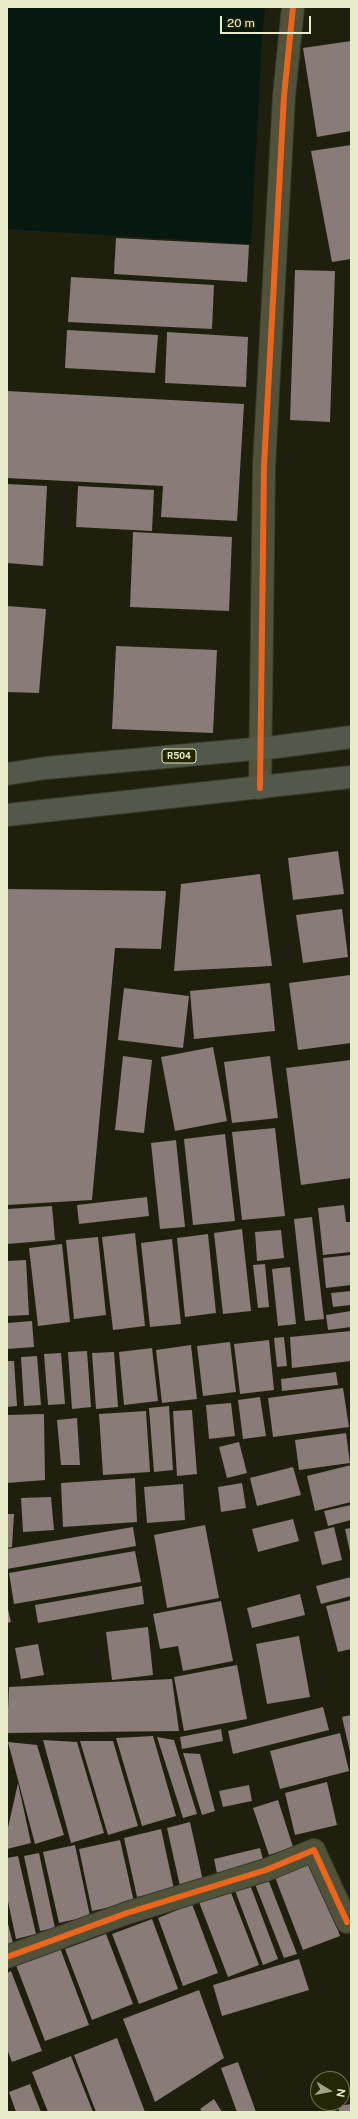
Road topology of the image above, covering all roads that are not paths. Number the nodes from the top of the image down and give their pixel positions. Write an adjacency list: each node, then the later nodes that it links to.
1 (293, 7): 3 (street)
2 (351, 737): 3 (main road, R504)
3 (261, 749): 4 (main road, R504); 6 (street)
4 (7, 774)
5 (351, 778): 6 (main road)
6 (260, 788): 7 (main road)
7 (7, 815)
8 (347, 1922): 9 (street)
9 (7, 1957)

